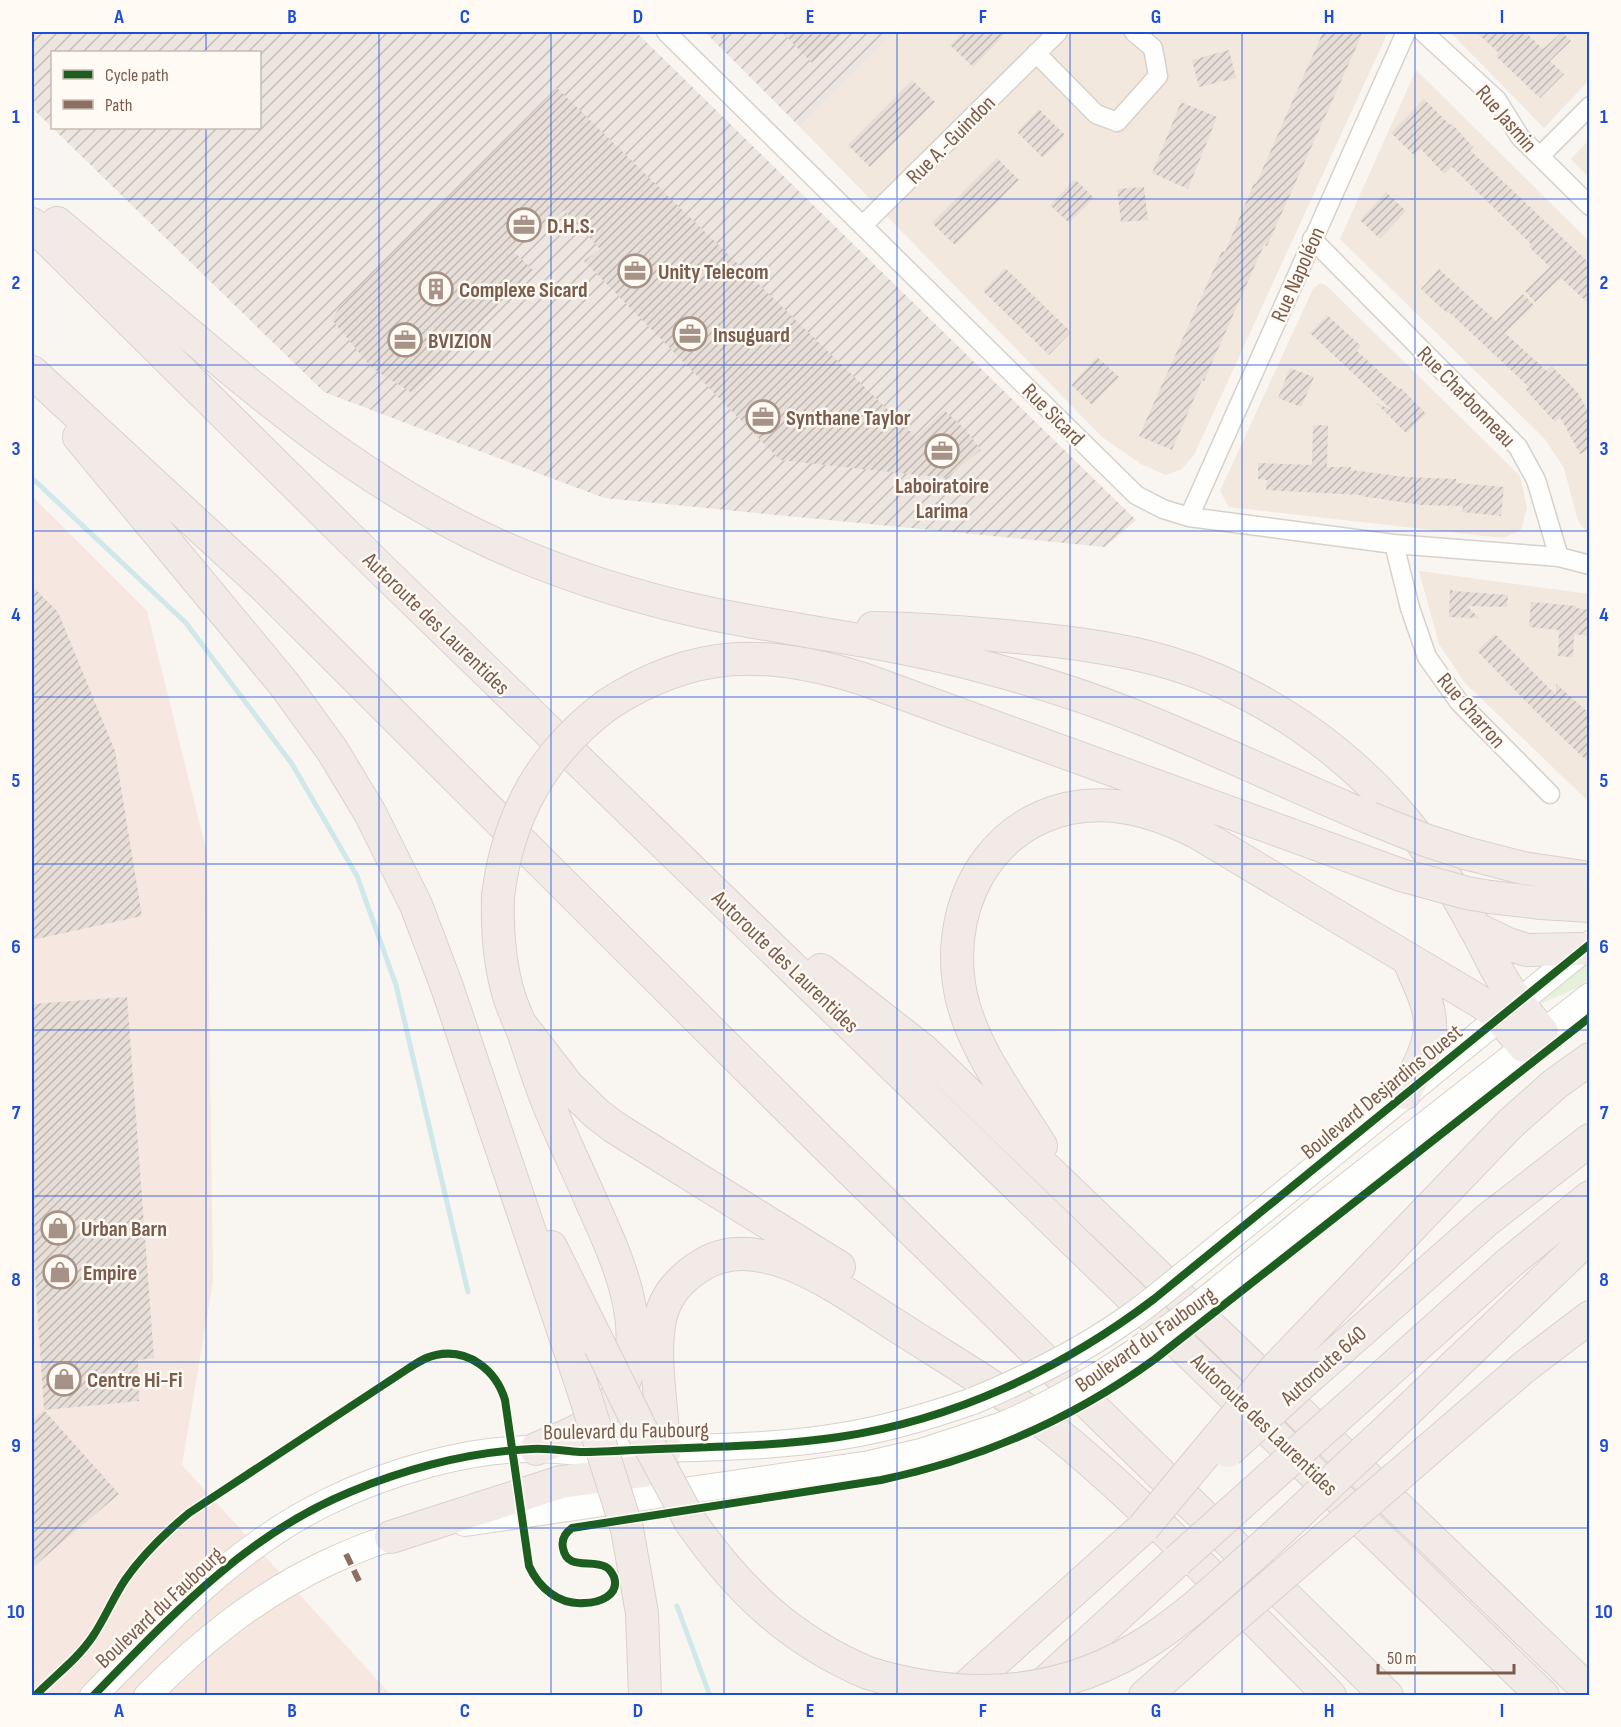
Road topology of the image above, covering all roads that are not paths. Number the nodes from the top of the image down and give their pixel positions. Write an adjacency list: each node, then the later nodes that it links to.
1 (666, 32): 12 (street, Rue Sicard)
2 (1058, 32): 6 (street, Rue A.-Guindon)
3 (1134, 32): 6 (street)
4 (1406, 32): 13 (street, Rue Napoléon)
5 (1423, 32): 8 (street, Rue Jasmin)
6 (1036, 53): 12 (street, Rue A.-Guindon)
7 (1590, 106): 8 (street)
8 (1540, 156): 10 (street, Rue Jasmin)
9 (32, 202): 20 (highway)
10 (1590, 206)
11 (32, 224): 22 (highway, Autoroute des Laurentides)
12 (863, 225): 16 (street, Rue Sicard)
13 (1312, 239): 16 (street, Rue Napoléon); 18 (street, Rue Charbonneau)
14 (32, 372): 43 (highway)
15 (32, 378): 34 (highway)
16 (1189, 517): 17 (street, Rue Sicard)
17 (1394, 544): 18 (street, Rue Sicard); 21 (street, Rue Charron)
18 (1559, 557): 19 (street)
19 (1590, 565)
20 (793, 629): 23 (highway, bridge); 24 (highway)
21 (1550, 794)
22 (689, 867): 35 (highway); 54 (highway, Autoroute des Laurentides)
23 (1584, 892): 29 (highway, bridge)
24 (1475, 928): 25 (highway); 28 (highway)
25 (1586, 946): 28 (street, Boulevard Desjardins Ouest)
26 (1409, 960): 28 (highway); 32 (highway); 35 (highway)
27 (1590, 996): 30 (street)
28 (1508, 1009): 30 (highway); 32 (street, Boulevard Desjardins Ouest)
29 (521, 1025): 42 (highway); 43 (highway)
30 (1533, 1039): 44 (street, Boulevard du Faubourg, bridge)
31 (1590, 1059): 40 (highway)
32 (1405, 1093): 38 (street, Boulevard Desjardins Ouest)
33 (1590, 1140): 40 (highway, Autoroute 640)
34 (504, 1154): 37 (highway, bridge); 48 (highway, bridge)
35 (1067, 1188): 45 (highway)
36 (1590, 1197): 50 (highway, bridge)
37 (1590, 1236)
38 (1195, 1266): 41 (street, Boulevard du Faubourg, bridge)
39 (1590, 1317): 51 (highway, bridge)
40 (1288, 1377): 49 (highway, bridge)
41 (664, 1448): 42 (street, Boulevard du Faubourg); 44 (highway); 52 (highway)
42 (536, 1449): 46 (street, Boulevard du Faubourg)
43 (1144, 1457): 53 (highway)
44 (391, 1537): 47 (street, Boulevard du Faubourg)
45 (1590, 1692)
46 (93, 1695)
47 (147, 1695)
48 (645, 1695)
49 (956, 1695)
50 (1031, 1695)
51 (1145, 1695)
52 (1330, 1695)
53 (1387, 1695)
54 (1544, 1695)

